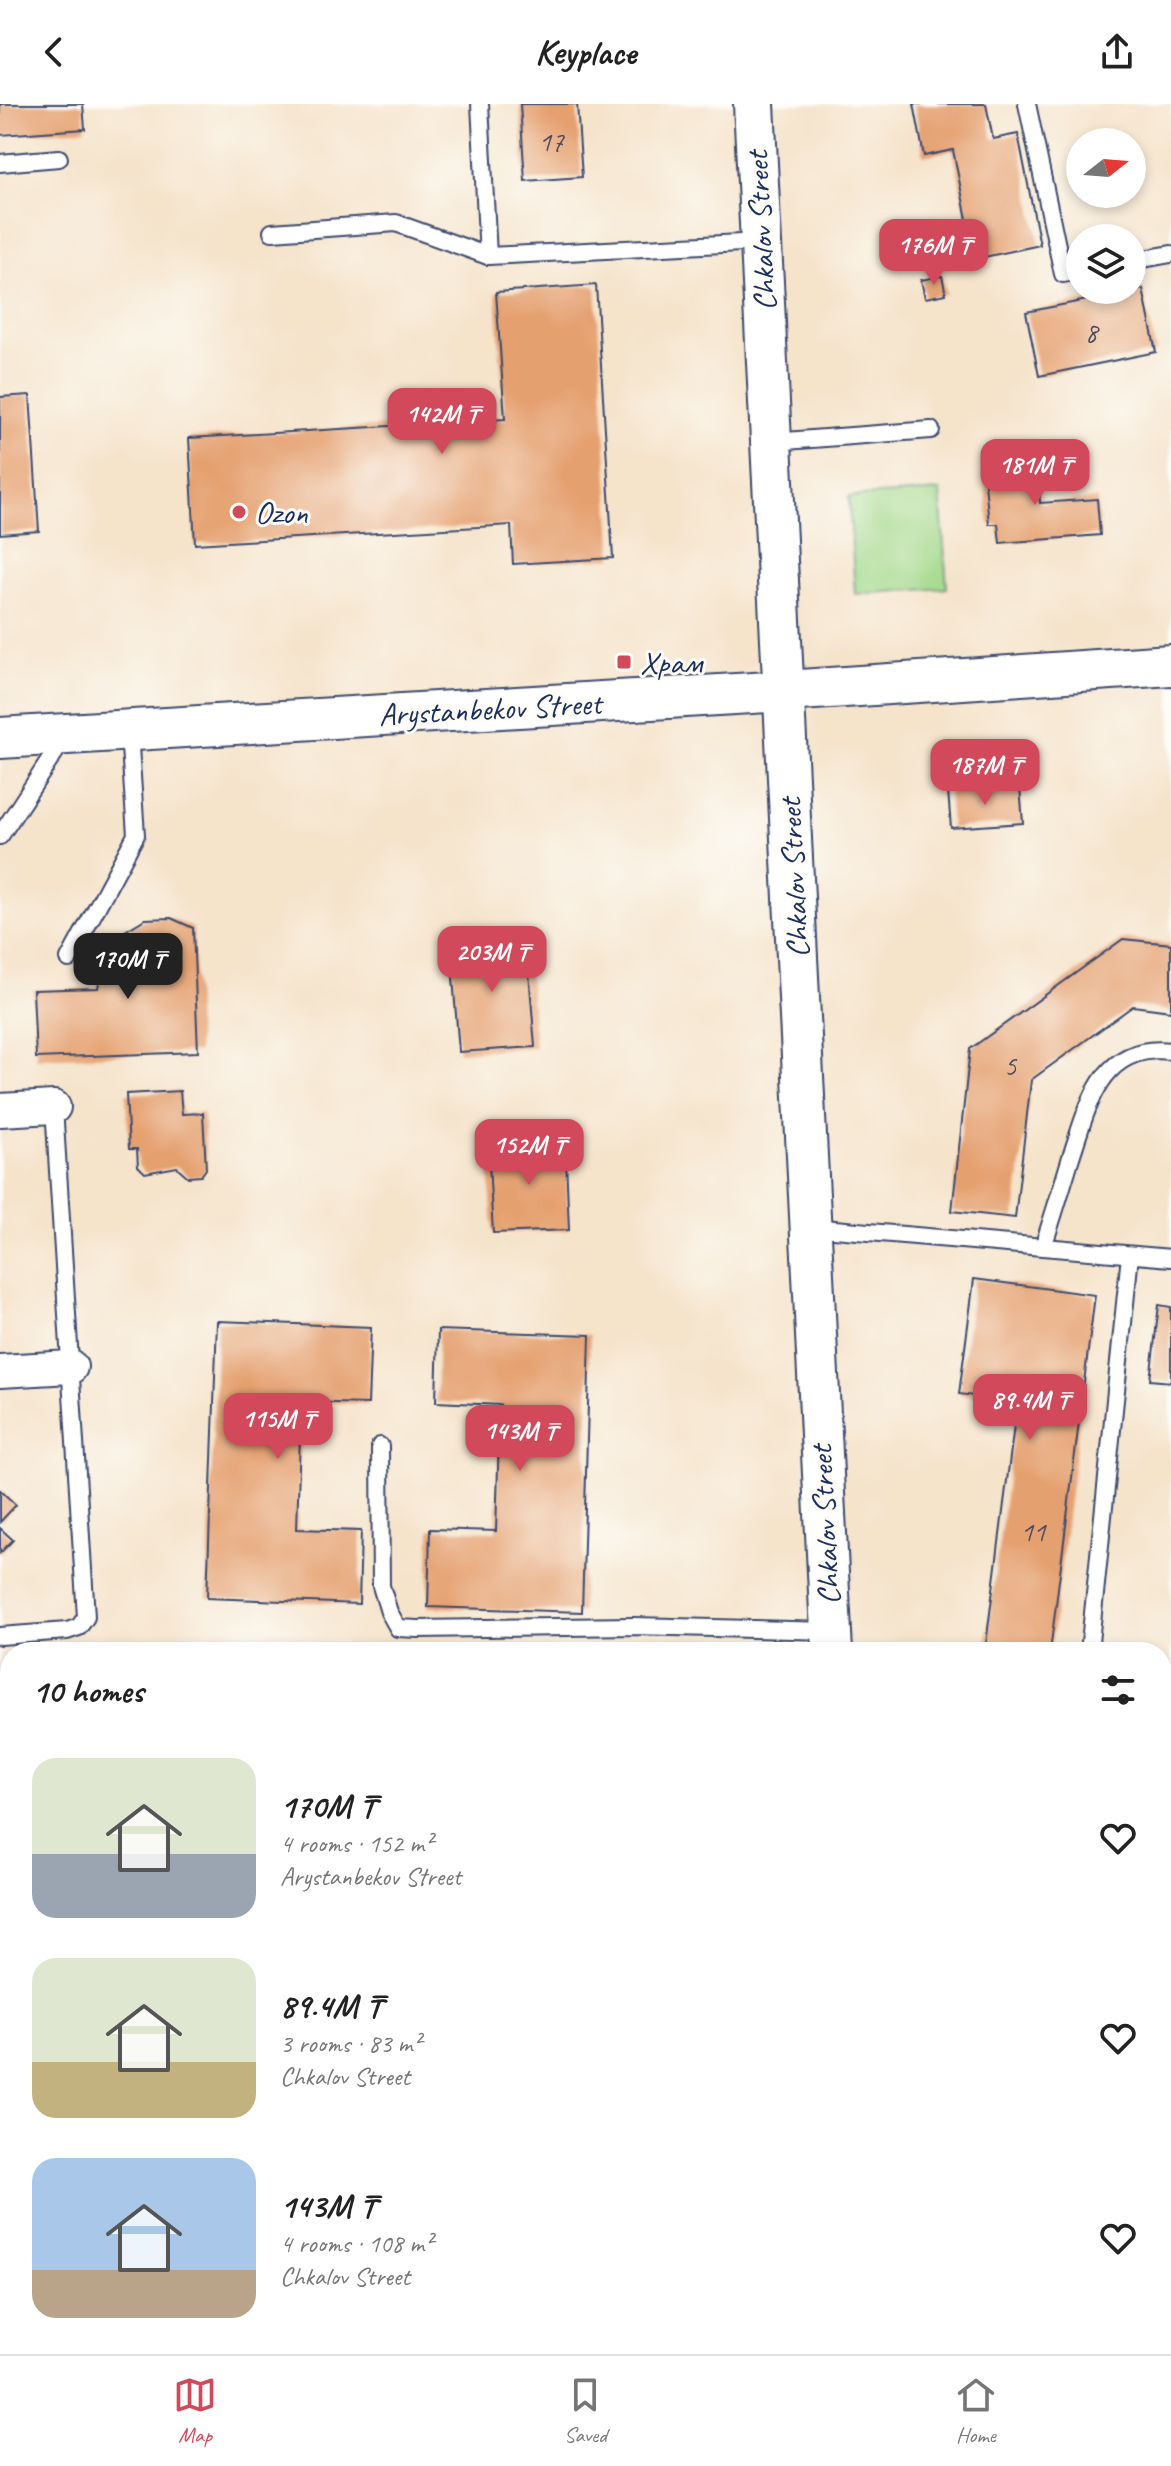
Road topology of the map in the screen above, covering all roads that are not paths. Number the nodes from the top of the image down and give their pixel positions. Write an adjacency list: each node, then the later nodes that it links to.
1 (480, 104): 9 (lane)
2 (754, 104): 7 (street, Chkalov Street)
3 (1027, 104): 11 (lane)
4 (59, 158): 5 (lane)
5 (0, 163)
6 (272, 232): 9 (lane)
7 (763, 242): 9 (lane); 13 (street, Chkalov Street)
8 (1171, 254): 10 (lane)
9 (488, 256)
10 (1146, 258)
11 (1066, 273)
12 (931, 430): 13 (lane)
13 (770, 442): 15 (street, Chkalov Street)
14 (1171, 665): 15 (street, Arystanbekov Street)
15 (785, 691): 16 (street, Arystanbekov Street); 24 (street, Chkalov Street)
16 (129, 730): 17 (street, Arystanbekov Street); 20 (lane)
17 (67, 734): 18 (street, Arystanbekov Street); 19 (lane)
18 (0, 738)
19 (0, 836)
20 (69, 959)
21 (1171, 1051): 25 (lane)
22 (54, 1107): 23 (street); 28 (lane)
23 (0, 1110)
24 (811, 1227): 25 (lane); 32 (street, Chkalov Street)
25 (1043, 1247): 26 (lane)
26 (1130, 1255): 27 (lane); 33 (lane)
27 (1171, 1258)
28 (71, 1367): 29 (street); 31 (lane)
29 (0, 1371)
30 (380, 1446): 32 (lane)
31 (0, 1636)
32 (831, 1642)
33 (1090, 1642)

